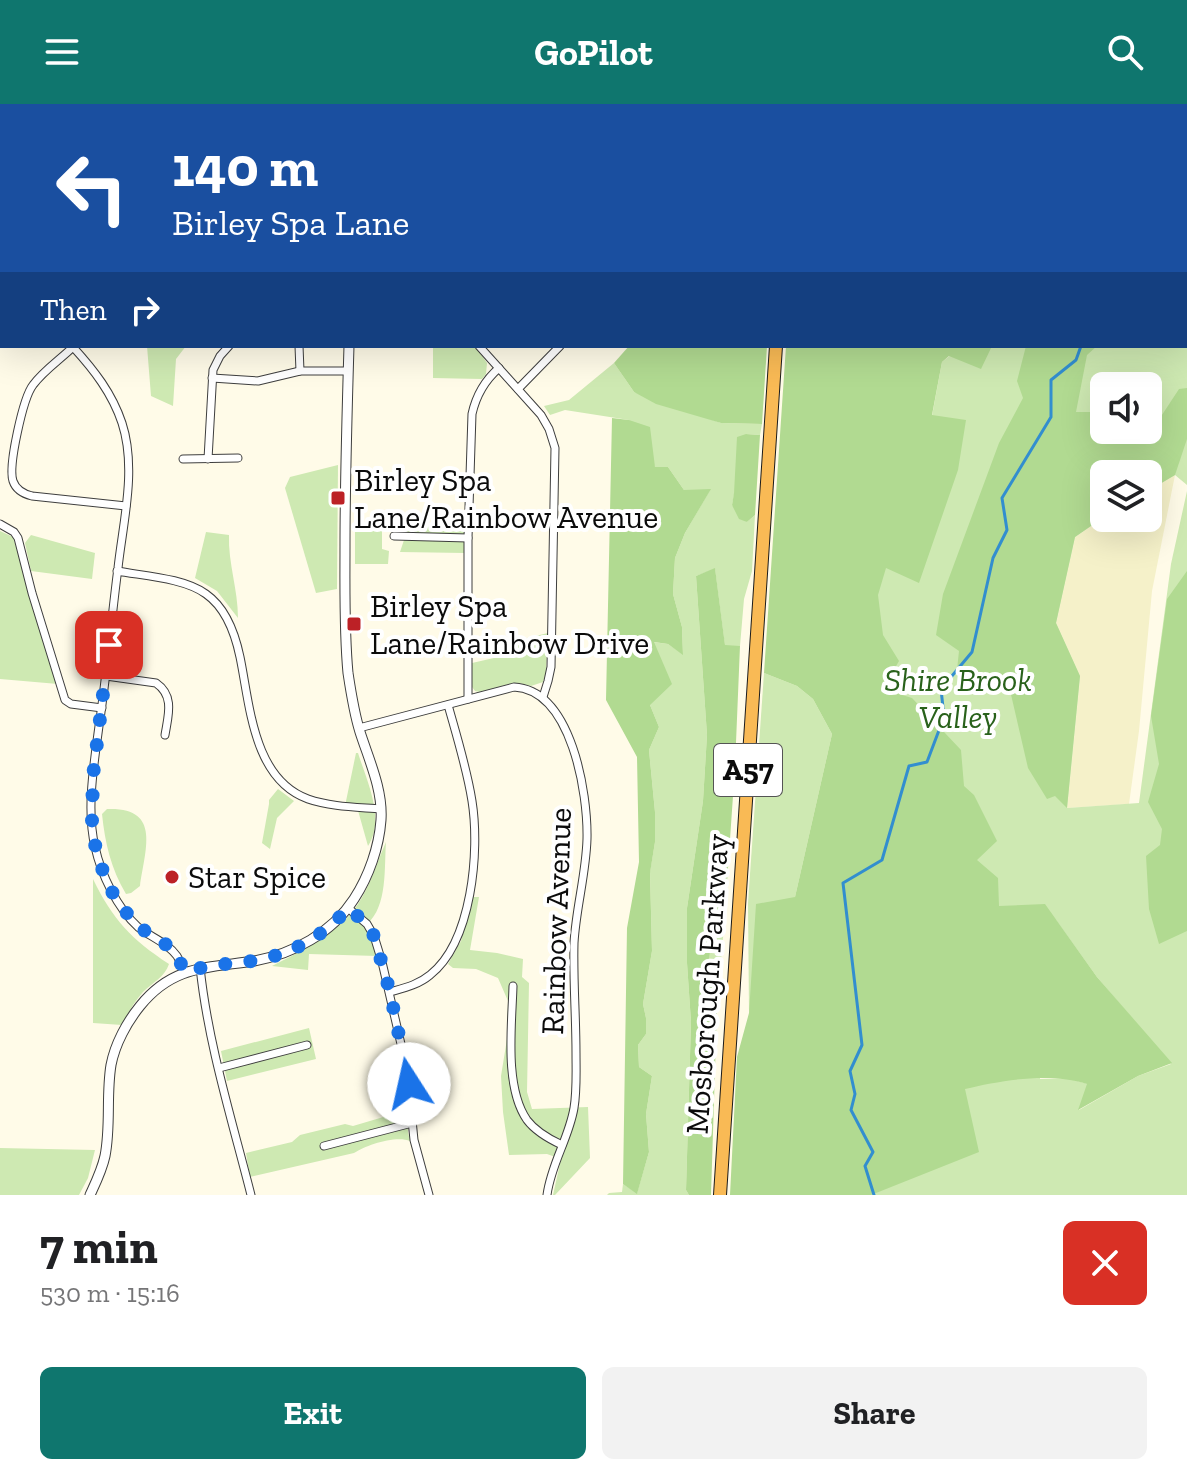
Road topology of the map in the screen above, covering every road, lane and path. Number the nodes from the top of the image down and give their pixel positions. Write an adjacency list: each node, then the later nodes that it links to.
1 (72, 348): 17 (street)
2 (76, 348): 17 (street)
3 (227, 348): 12 (street)
4 (299, 348): 10 (street)
5 (349, 348): 11 (street)
6 (481, 348): 9 (street)
7 (558, 348): 13 (street)
8 (776, 348): 44 (highway, Mosborough Parkway / A57)
9 (499, 368): 13 (street); 20 (street)
10 (300, 371): 11 (street); 12 (street)
11 (348, 371): 27 (street)
12 (212, 378): 16 (street)
13 (518, 389): 23 (street)
14 (238, 458): 16 (street)
15 (183, 459): 16 (street)
16 (208, 459)
17 (126, 506): 21 (street)
18 (0, 524): 26 (street)
19 (394, 536): 20 (street)
20 (468, 538): 24 (street)
21 (117, 571): 22 (street); 29 (street)
22 (106, 676): 26 (street); 28 (street)
23 (543, 697): 24 (street); 38 (street, Rainbow Avenue)
24 (468, 699): 25 (street)
25 (448, 705): 27 (street); 34 (street)
26 (102, 708): 32 (street)
27 (359, 728): 29 (street)
28 (165, 735)
29 (381, 809): 30 (street)
30 (348, 908): 31 (street); 34 (street)
31 (200, 967): 32 (street); 36 (street)
32 (185, 972): 40 (street)
33 (513, 986): 38 (street)
34 (390, 992): 37 (street)
35 (307, 1045): 36 (street)
36 (219, 1068): 41 (street)
37 (412, 1123): 39 (street); 42 (street)
38 (562, 1145): 43 (street, Rainbow Avenue)
39 (324, 1146)
40 (90, 1195)
41 (251, 1195)
42 (429, 1195)
43 (547, 1195)
44 (720, 1195)

